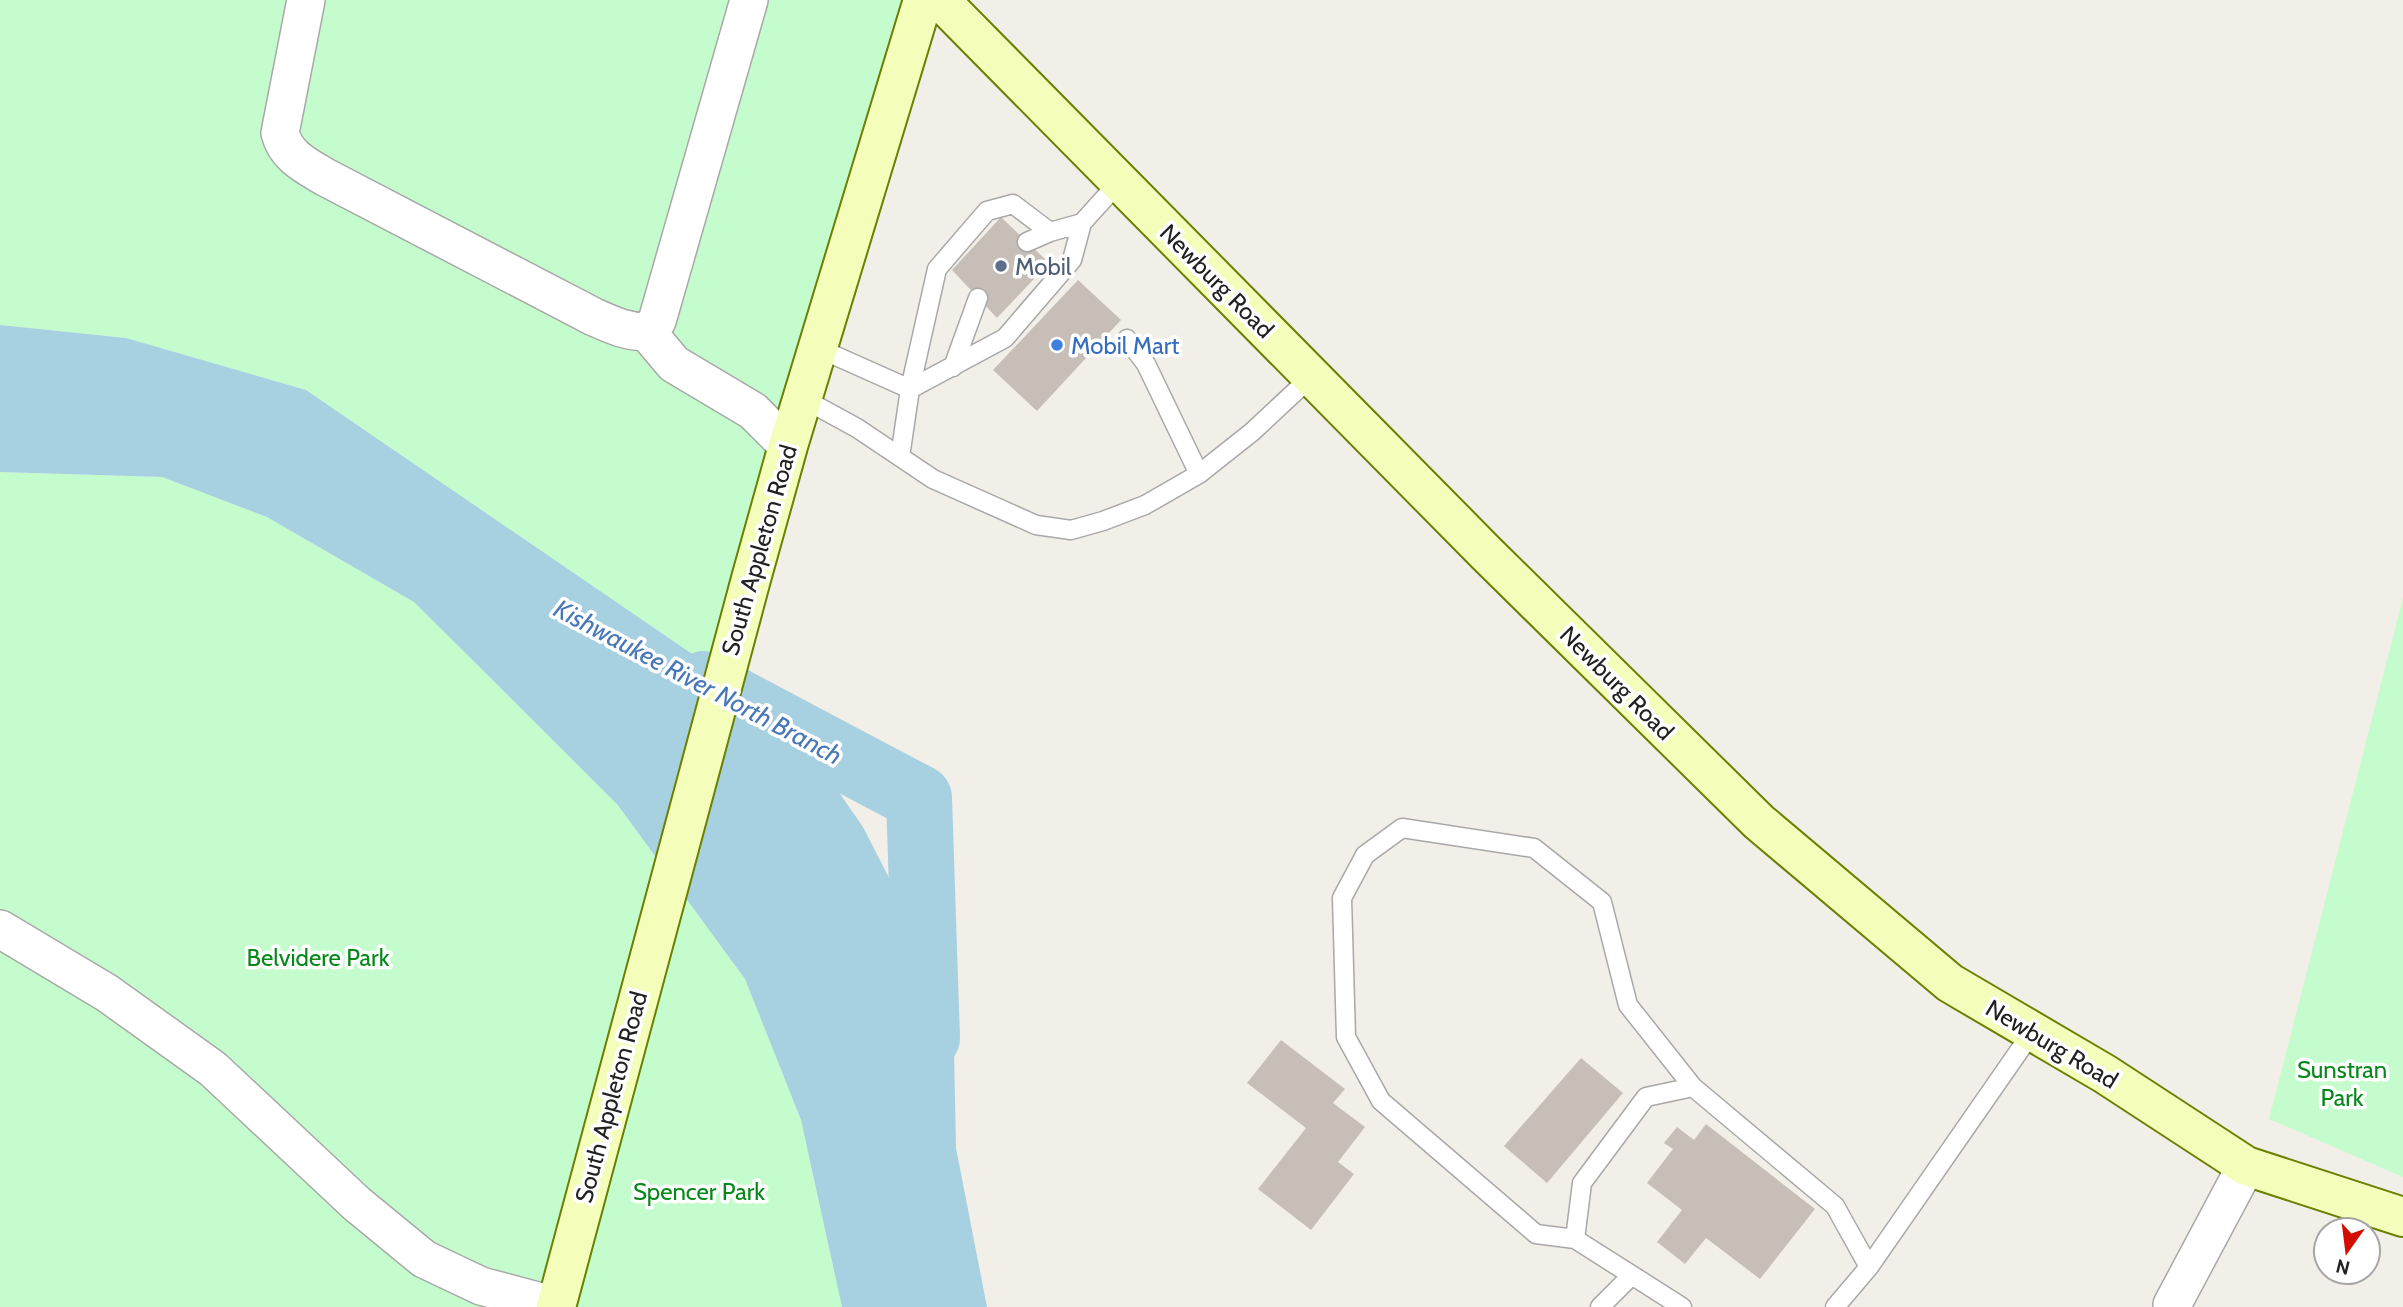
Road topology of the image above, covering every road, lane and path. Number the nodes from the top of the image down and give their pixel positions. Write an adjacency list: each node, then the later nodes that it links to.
1 (306, 0): 10 (street)
2 (749, 0): 10 (street)
3 (923, 0): 12 (main road, South Appleton Road)
4 (940, 0): 5 (main road, Newburg Road)
5 (1119, 183): 6 (lane); 14 (main road, Newburg Road)
6 (1082, 223): 7 (lane); 13 (lane)
7 (1050, 232): 8 (lane); 15 (lane)
8 (1027, 242)
9 (978, 298): 13 (lane)
10 (647, 332): 17 (street)
11 (1127, 339): 19 (lane)
12 (818, 348): 15 (lane); 16 (main road, South Appleton Road)
13 (953, 367): 15 (lane)
14 (1312, 376): 19 (lane); 21 (main road, Newburg Road)
15 (910, 389): 18 (lane)
16 (802, 398): 17 (main road, South Appleton Road); 18 (lane)
17 (788, 446): 30 (main road, South Appleton Road)
18 (900, 457): 19 (lane)
19 (1199, 474)
20 (0, 929): 30 (street)
21 (2033, 1031): 23 (main road, Newburg Road); 26 (lane)
22 (1693, 1087): 25 (lane); 25 (lane); 26 (lane)
23 (2246, 1166): 24 (main road, Newburg Road); 29 (street)
24 (2403, 1217)
25 (1574, 1239): 27 (lane)
26 (1869, 1267): 28 (lane)
27 (1632, 1275): 31 (lane); 32 (lane)
28 (1838, 1306)
29 (2172, 1306)
30 (556, 1307)
31 (1600, 1307)
32 (1682, 1307)

